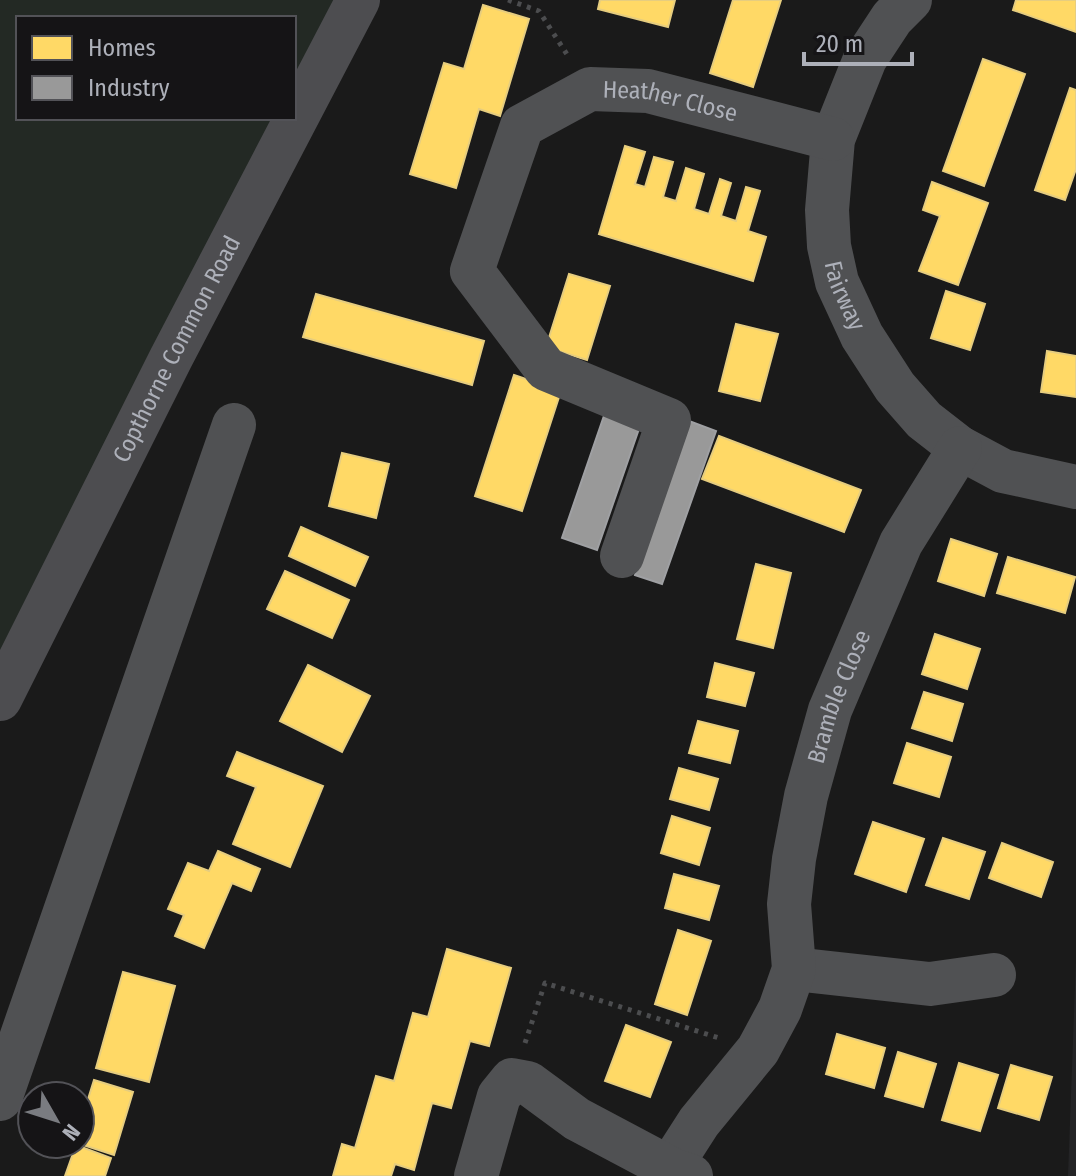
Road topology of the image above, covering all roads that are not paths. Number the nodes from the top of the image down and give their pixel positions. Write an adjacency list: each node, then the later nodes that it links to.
1 (358, 0): 3 (highway, Copthorne Common Road)
2 (910, 0): 5 (street, Fairway)
3 (296, 119)
4 (295, 120): 10 (highway, Copthorne Common Road)
5 (833, 139): 7 (street, Fairway); 9 (street, Heather Close)
6 (234, 425): 13 (street)
7 (960, 448): 8 (street, Fairway); 11 (street, Bramble Close)
8 (1076, 487)
9 (622, 556)
10 (0, 699)
11 (794, 969): 12 (street); 14 (street, Bramble Close)
12 (994, 975)
13 (0, 1099)
14 (682, 1173): 15 (street, Bramble Close)
15 (476, 1176)

